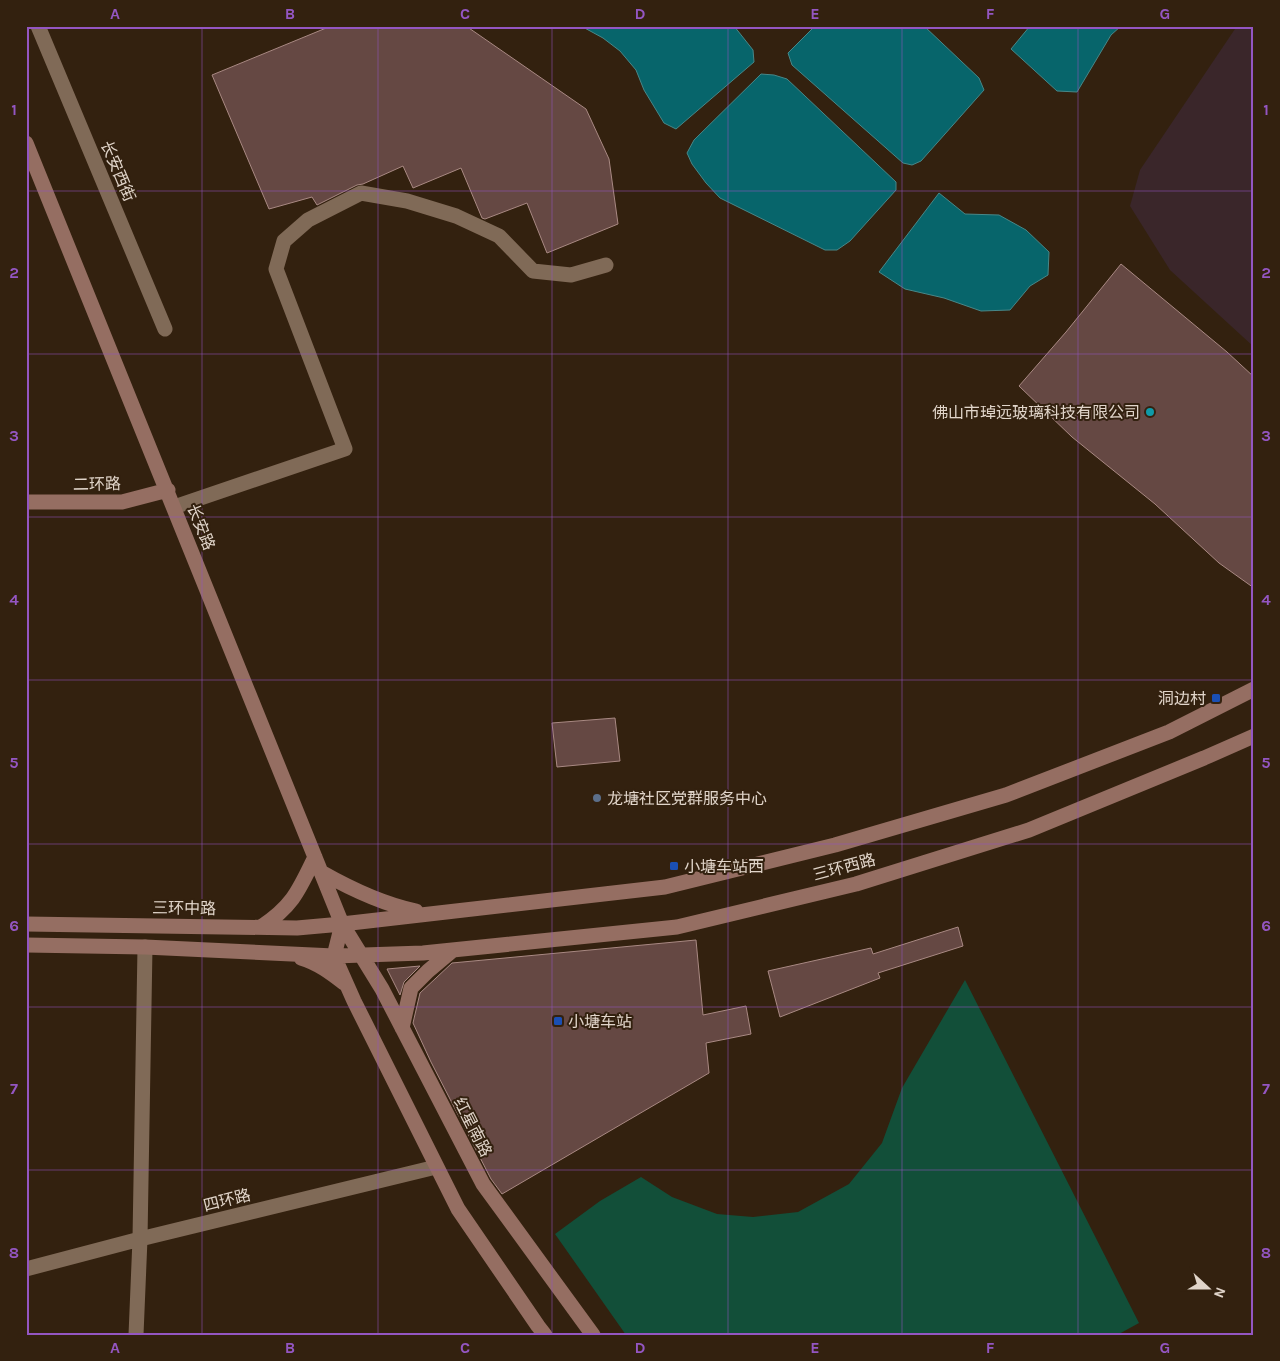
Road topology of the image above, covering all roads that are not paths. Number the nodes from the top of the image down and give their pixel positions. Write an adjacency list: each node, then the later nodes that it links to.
1 (38, 26): 4 (street, 长安西街)
2 (26, 143): 5 (main road, 长安路)
3 (606, 265): 7 (street)
4 (165, 329)
5 (168, 490): 6 (main road, 二环路); 7 (main road, 长安路)
6 (26, 502)
7 (174, 507): 10 (main road, 长安路)
8 (1254, 689): 12 (main road, 三环中路)
9 (1254, 736): 18 (main road, 三环西路)
10 (315, 857): 11 (main road, 长安路); 15 (main road)
11 (321, 872): 12 (main road); 14 (main road, 长安路)
12 (430, 914): 14 (main road, 三环中路)
13 (26, 924): 15 (main road, 三环中路)
14 (342, 924): 15 (main road, 三环中路); 20 (main road, 红星南路); 21 (main road)
15 (261, 927)
16 (26, 945): 17 (main road)
17 (145, 948): 19 (main road); 25 (street)
18 (453, 950): 20 (main road, 三环西路); 23 (main road)
19 (286, 954): 21 (main road); 22 (main road)
20 (361, 955): 21 (main road, 三环西路); 23 (main road, 红星南路)
21 (334, 956): 22 (main road)
22 (347, 985): 24 (main road)
23 (402, 1028): 29 (main road, 红星南路)
24 (436, 1167): 25 (street, 四环路); 28 (main road)
25 (140, 1239): 26 (street, 四环路); 27 (street)
26 (26, 1268)
27 (136, 1335)
28 (545, 1335)
29 (592, 1335)

